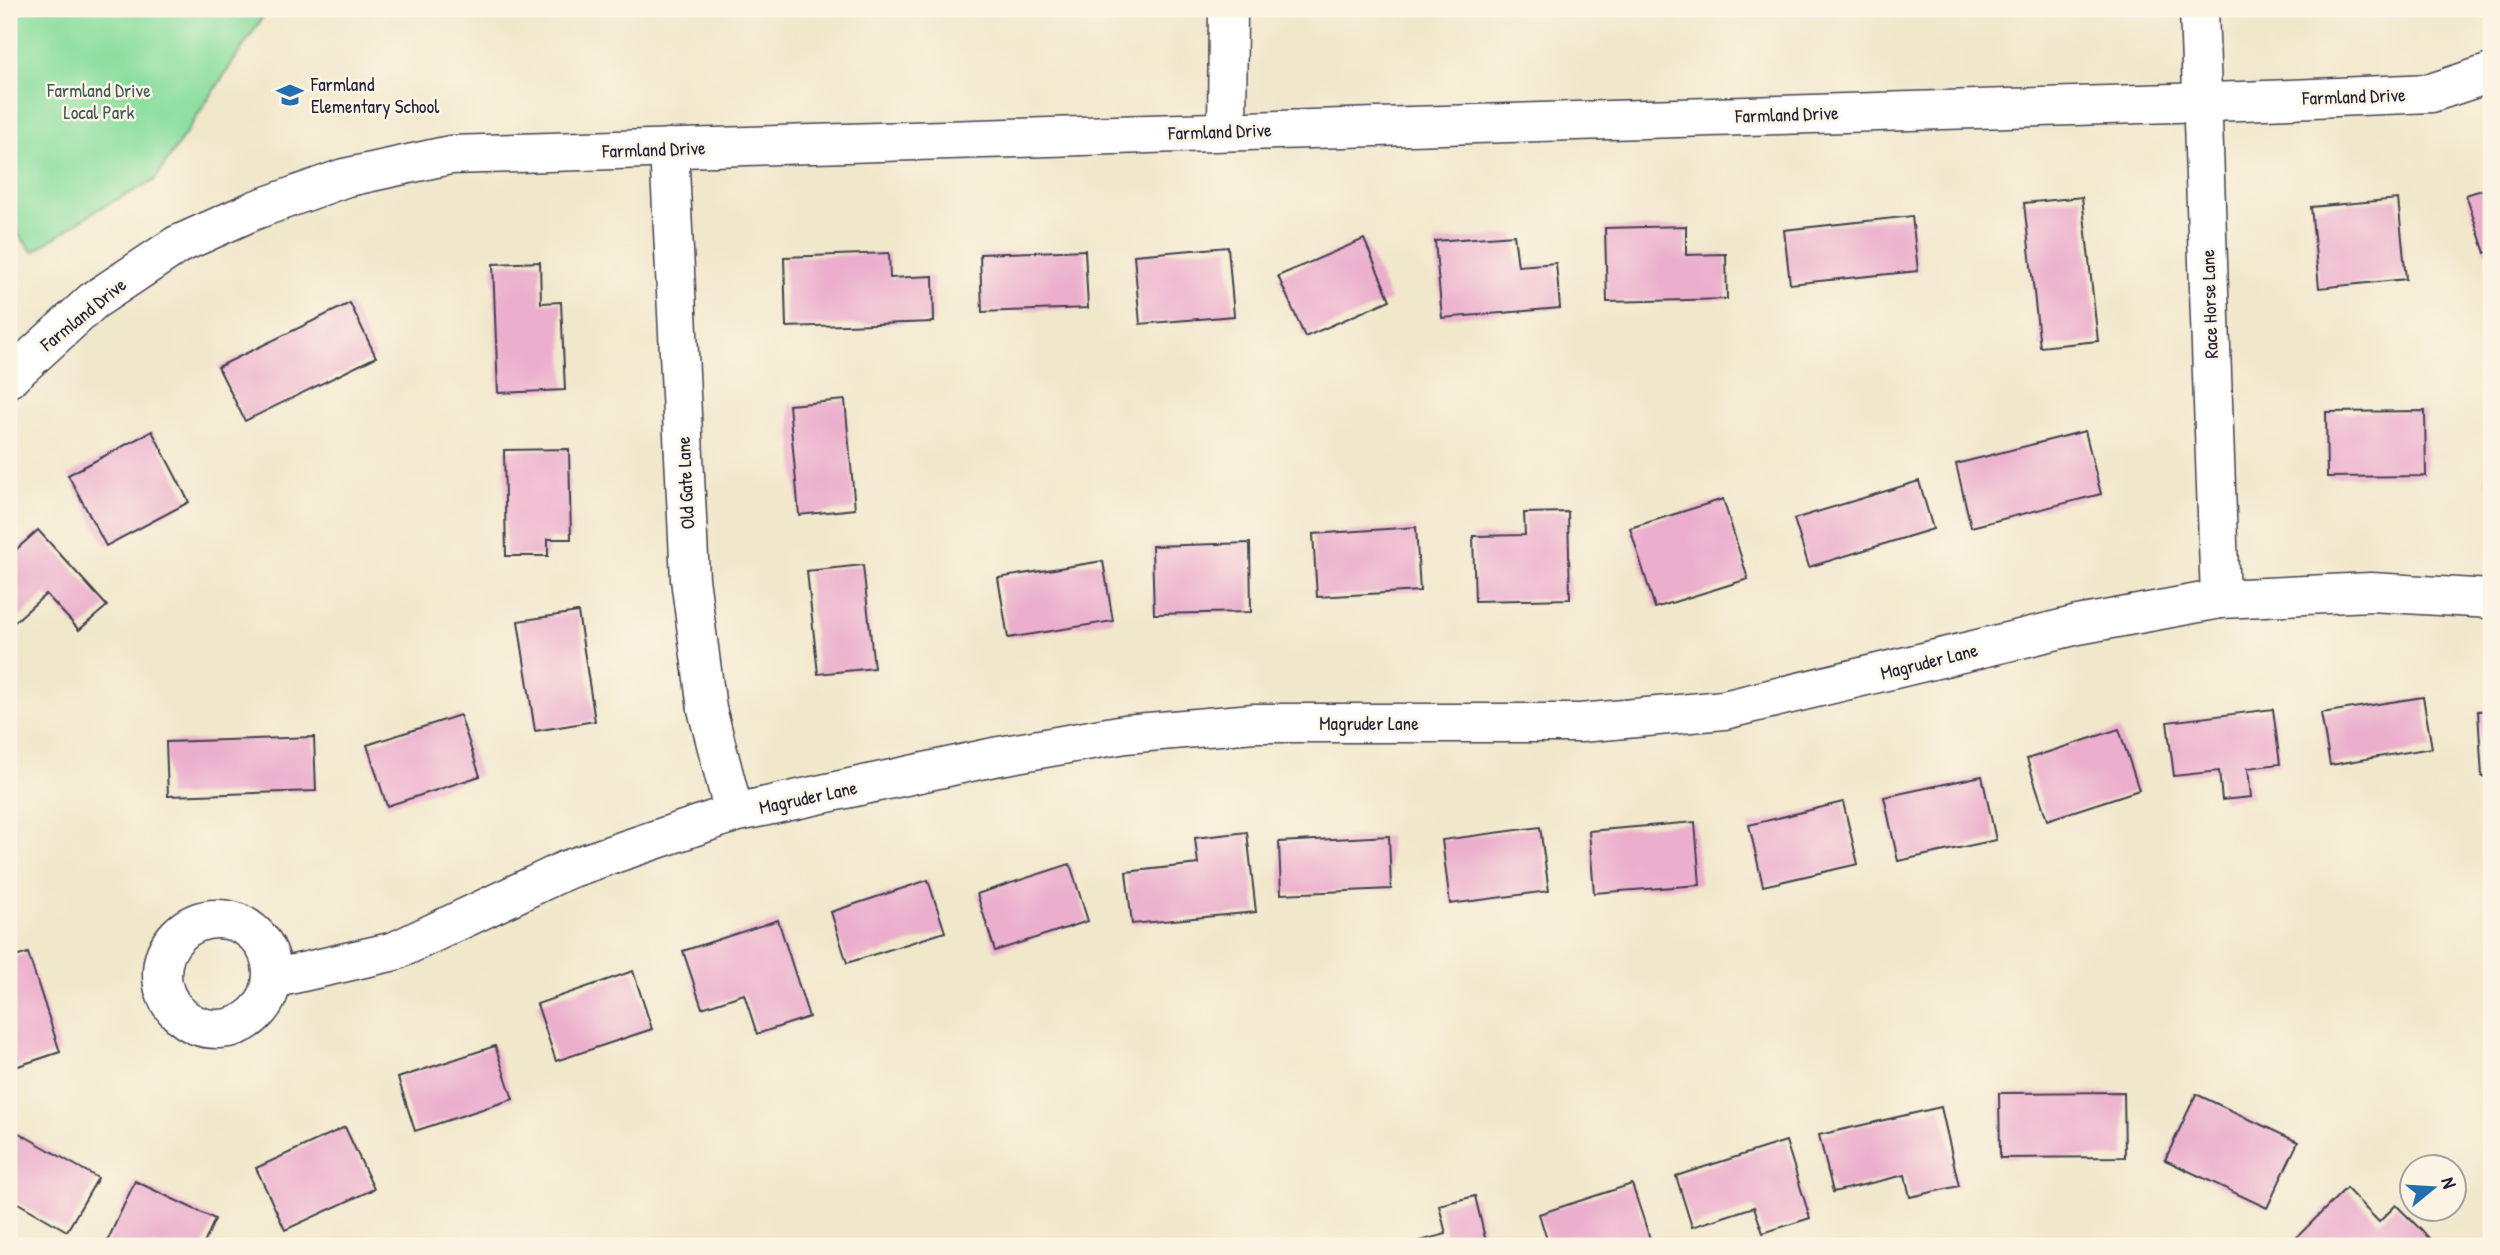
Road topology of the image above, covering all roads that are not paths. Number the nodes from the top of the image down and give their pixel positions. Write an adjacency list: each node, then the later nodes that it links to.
1 (1228, 9): 5 (street)
2 (2199, 9): 4 (street, Race Horse Lane)
3 (2491, 73): 4 (street, Farmland Drive)
4 (2201, 102): 5 (street, Farmland Drive); 8 (street, Race Horse Lane)
5 (1227, 131): 6 (street, Farmland Drive)
6 (669, 148): 7 (street, Farmland Drive); 10 (street, Old Gate Lane)
7 (9, 378)
8 (2220, 599): 9 (street, Magruder Lane); 10 (street, Magruder Lane)
9 (2491, 599)
10 (734, 813): 11 (street, Magruder Lane)
11 (272, 979)

